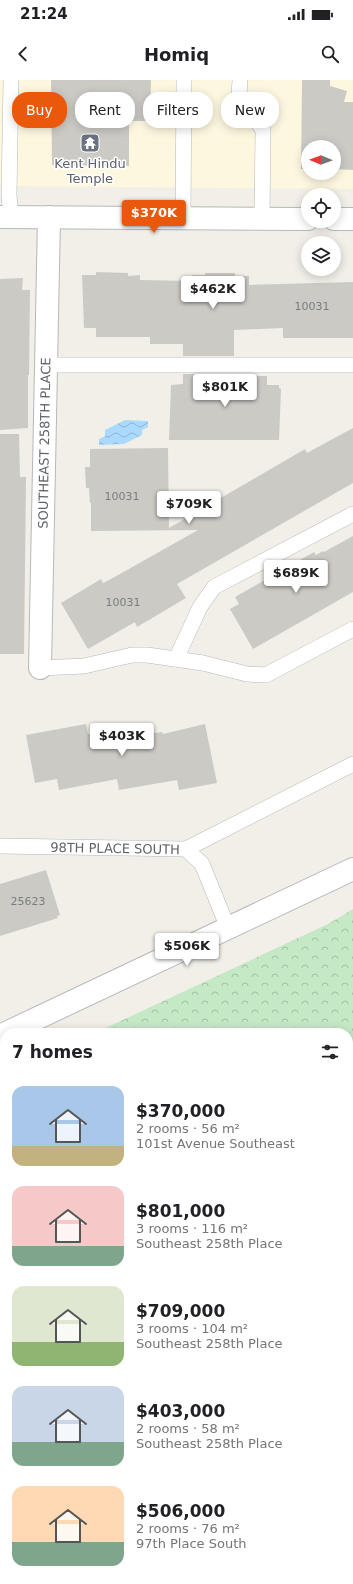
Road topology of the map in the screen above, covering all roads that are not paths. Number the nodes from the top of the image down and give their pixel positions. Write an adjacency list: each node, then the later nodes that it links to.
1 (11, 80): 4 (lane)
2 (184, 80): 7 (lane)
3 (240, 80): 8 (lane)
4 (5, 148): 5 (lane)
5 (6, 217): 6 (street)
6 (49, 217): 7 (street); 12 (street, SOUTHEAST 258TH PLACE)
7 (183, 218): 8 (street)
8 (262, 218): 9 (street)
9 (301, 219)
10 (341, 219): 11 (street)
11 (353, 219)
12 (45, 365): 13 (lane); 17 (street, SOUTHEAST 258TH PLACE)
13 (353, 365)
14 (353, 514): 16 (lane)
15 (353, 629): 16 (lane)
16 (176, 659): 17 (lane)
17 (40, 668)
18 (353, 764): 20 (lane)
19 (0, 846): 20 (lane, 98TH PLACE SOUTH)
20 (186, 849): 22 (lane, 98TH PLACE SOUTH)
21 (353, 869): 22 (street)
22 (228, 928): 23 (street)
23 (17, 1028)

